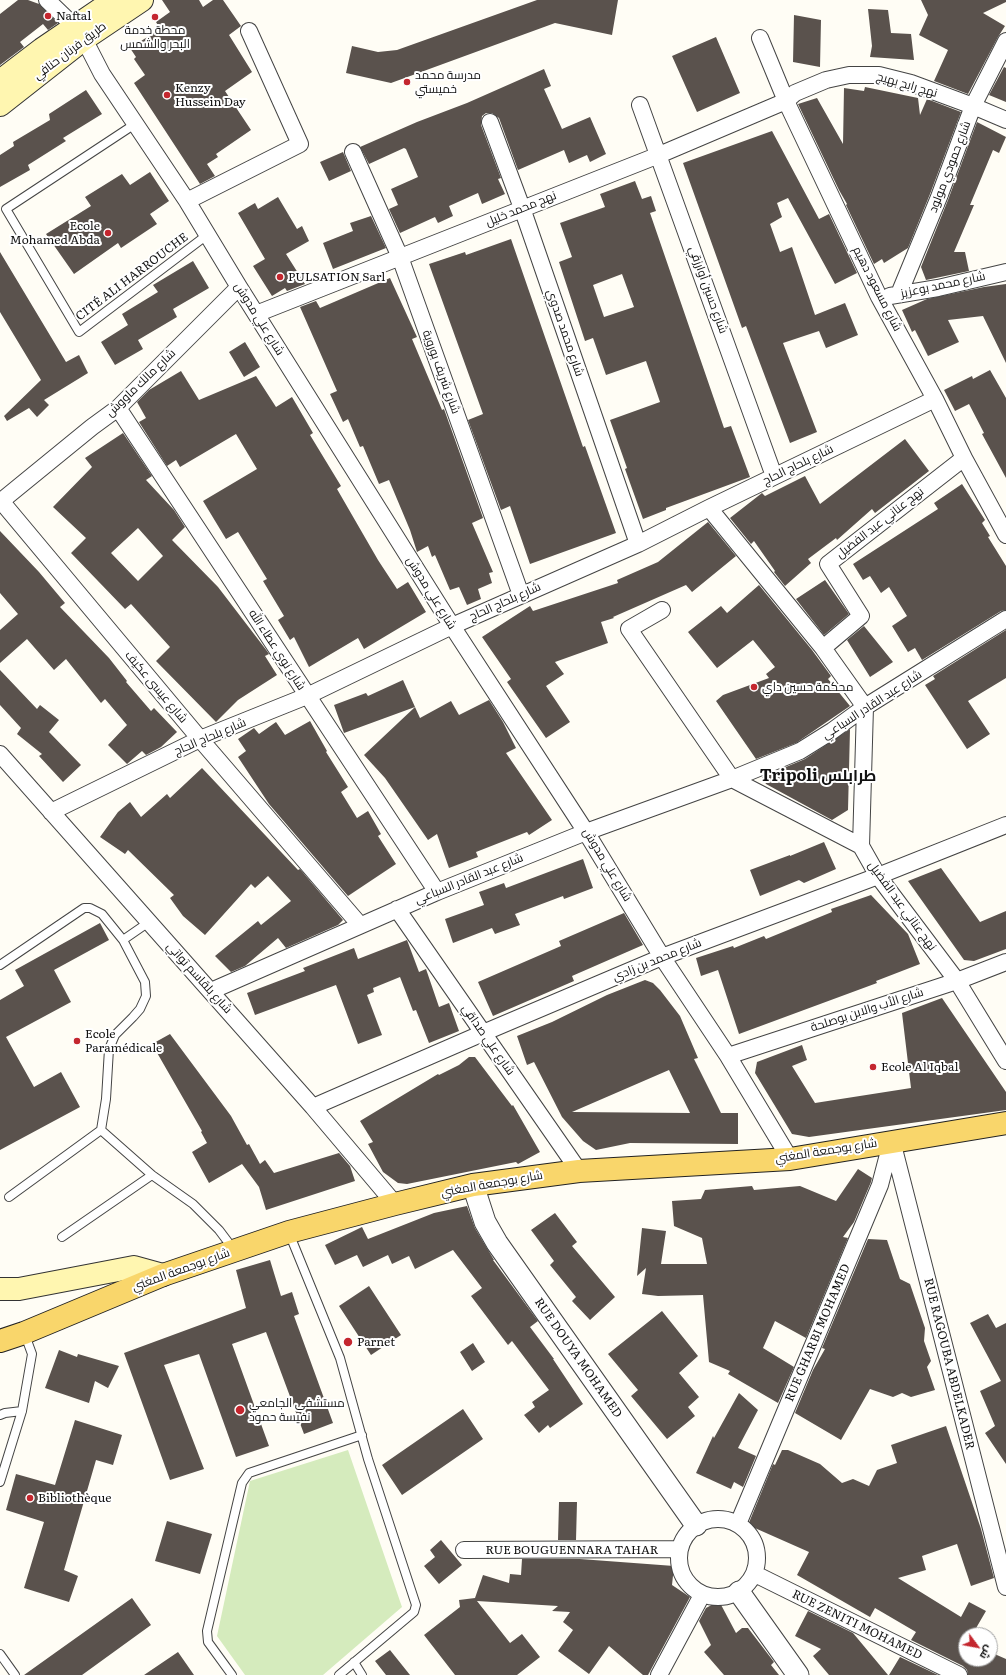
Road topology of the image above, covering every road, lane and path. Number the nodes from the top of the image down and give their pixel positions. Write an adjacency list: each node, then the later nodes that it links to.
1 (47, 0): 5 (street, شارع علي مدوش)
2 (114, 0): 5 (main road, طريق فرنان حنافي)
3 (142, 0): 5 (main road, طريق فرنان حنافي)
4 (249, 31): 18 (street)
5 (79, 33): 8 (main road, طريق فرنان حنافي); 10 (main road, طريق فرنان حنافي); 15 (street, شارع علي مدوش)
6 (760, 38): 9 (street, شارع مسعود دهيم)
7 (1006, 41): 12 (street, شارع حمودي مولود)
8 (0, 81)
9 (786, 101): 12 (street, نهج رابح بهيج); 17 (street, نهج محمد خليل); 25 (street, شارع مسعود دهيم)
10 (0, 105)
11 (640, 105): 17 (street, شارع حسين أوارزقي)
12 (973, 106): 13 (street, نهج رابح بهيج); 24 (street, شارع حمودي مولود)
13 (1006, 120)
14 (490, 122): 19 (street, شارع محمد صدوي)
15 (135, 124): 18 (street, شارع علي مدوش); 20 (lane, CITÉ ALI HARROUCHE)
16 (353, 152): 21 (street, شارع شريف بوروية)
17 (659, 154): 19 (street, نهج محمد خليل); 30 (street, شارع حسين أوارزقي)
18 (187, 201): 20 (street, شارع علي مدوش)
19 (522, 208): 21 (street, نهج محمد خليل); 34 (street, شارع محمد صدوي)
20 (207, 235): 23 (street, شارع علي مدوش)
21 (400, 257): 26 (street, نهج محمد خليل); 35 (street, شارع شريف بوروية)
22 (1006, 272): 24 (street, شارع محمد بوعزيز)
23 (238, 287): 26 (street, شارع علي مدوش); 28 (street, شارع مالك ماووش)
24 (899, 294): 25 (street, شارع محمد بوعزيز)
25 (879, 297): 27 (street, شارع مسعود دهيم)
26 (256, 314): 38 (street, شارع علي مدوش)
27 (935, 399): 29 (street, شارع مسعود دهيم); 30 (street, شارع بلحاج الحاج)
28 (118, 408): 31 (street, شارع مالك ماووش); 40 (street, شارع نوي عطاء الله)
29 (964, 458): 33 (street, شارع مسعود دهيم); 39 (street, نهج عناني عبد الفضيل)
30 (774, 476): 32 (street, شارع بلحاج الحاج)
31 (0, 501): 42 (street, شارع عيسى عكيف)
32 (709, 508): 34 (street, شارع بلحاج الحاج); 39 (street)
33 (1006, 535)
34 (638, 544): 35 (street, شارع بلحاج الحاج)
35 (521, 595): 38 (street, شارع بلحاج الحاج)
36 (662, 610): 44 (street)
37 (1006, 619): 41 (street, شارع عبد القادر السباعي)
38 (452, 626): 40 (street, شارع بلحاج الحاج); 47 (street, شارع علي مدوش)
39 (823, 648): 41 (street)
40 (307, 696): 42 (street, شارع بلحاج الحاج); 50 (street, شارع نوي عطاء الله)
41 (865, 707): 44 (street, شارع عبد القادر السباعي); 48 (street)
42 (200, 739): 45 (street, شارع بلحاج الحاج); 53 (street, شارع عيسى عكيف)
43 (0, 754): 45 (street, شارع بلقاسم تواتي)
44 (732, 779): 47 (street, شارع عبد القادر السباعي); 48 (street)
45 (50, 812): 52 (street, شارع بلقاسم تواتي)
46 (1006, 825): 49 (street, شارع محمد بن زادي)
47 (586, 832): 50 (street, شارع عبد القادر السباعي); 55 (street, شارع علي مدوش)
48 (861, 846): 49 (street, نهج عناني عبد الفضيل)
49 (878, 876): 55 (street, شارع محمد بن زادي); 58 (street, نهج عناني عبد الفضيل)
50 (437, 892): 51 (street, شارع عبد القادر السباعي)
51 (397, 909): 53 (street, شارع عبد القادر السباعي); 60 (street, شارع علي صداقي)
52 (148, 922): 54 (lane); 59 (street, شارع بلقاسم تواتي)
53 (360, 925): 59 (street, شارع عبد القادر السباعي)
54 (123, 940): 57 (lane); 65 (lane)
55 (662, 957): 60 (street, شارع محمد بن زادي); 61 (street, شارع علي مدوش)
56 (1006, 962): 58 (street, شارع الأب والابن بوصلحة)
57 (0, 965)
58 (957, 980): 61 (street, شارع الأب والابن بوصلحة); 62 (street, نهج عناني عبد الفضيل)
59 (211, 991): 63 (street, شارع بلقاسم تواتي)
60 (483, 1032): 63 (street, شارع محمد بن زادي); 68 (street, شارع علي صداقي)
61 (728, 1056): 67 (street, شارع علي مدوش)
62 (1006, 1061)
63 (313, 1107): 72 (street, شارع بلقاسم تواتي)
64 (1006, 1123): 66 (main road, شارع بوجمعة المغني)
65 (101, 1130): 69 (lane); 71 (lane)
66 (892, 1141): 67 (main road, شارع بوجمعة المغني); 84 (street, RUE GHARBI MOHAMED); 89 (street, RUE RAGOUBA ABDELKADER)
67 (790, 1159): 68 (main road, شارع بوجمعة المغني)
68 (579, 1171): 70 (main road, شارع بوجمعة المغني)
69 (152, 1175): 74 (lane); 75 (lane)
70 (473, 1185): 72 (main road, شارع بوجمعة المغني); 85 (street, RUE DOUYA MOHAMED)
71 (8, 1197)
72 (395, 1204): 73 (main road, شارع بوجمعة المغني)
73 (289, 1232): 75 (main road, شارع بوجمعة المغني); 82 (lane)
74 (62, 1237)
75 (234, 1250): 76 (main road, شارع بوجمعة المغني)
76 (163, 1275): 77 (main road); 78 (main road, شارع بوجمعة المغني)
77 (0, 1289)
78 (24, 1333): 79 (main road, شارع بوجمعة المغني); 80 (lane)
79 (0, 1341)
80 (22, 1411): 81 (lane); 83 (lane)
81 (0, 1415)
82 (362, 1434): 93 (lane); 95 (lane)
83 (0, 1482)
84 (738, 1524): 85 (street); 88 (street)
85 (696, 1525): 86 (street)
86 (679, 1549): 87 (street, RUE BOUGUENNARA TAHAR); 91 (street)
87 (464, 1550)
88 (755, 1574): 90 (street); 100 (street, RUE ZENITI MOHAMED)
89 (1006, 1587)
90 (739, 1592): 91 (street); 99 (street)
91 (702, 1595): 98 (street)
92 (0, 1654): 94 (lane)
93 (354, 1662): 96 (lane); 97 (lane)
94 (15, 1675)
95 (232, 1675)
96 (339, 1675)
97 (362, 1675)
98 (660, 1675)
99 (798, 1675)
100 (959, 1675)

